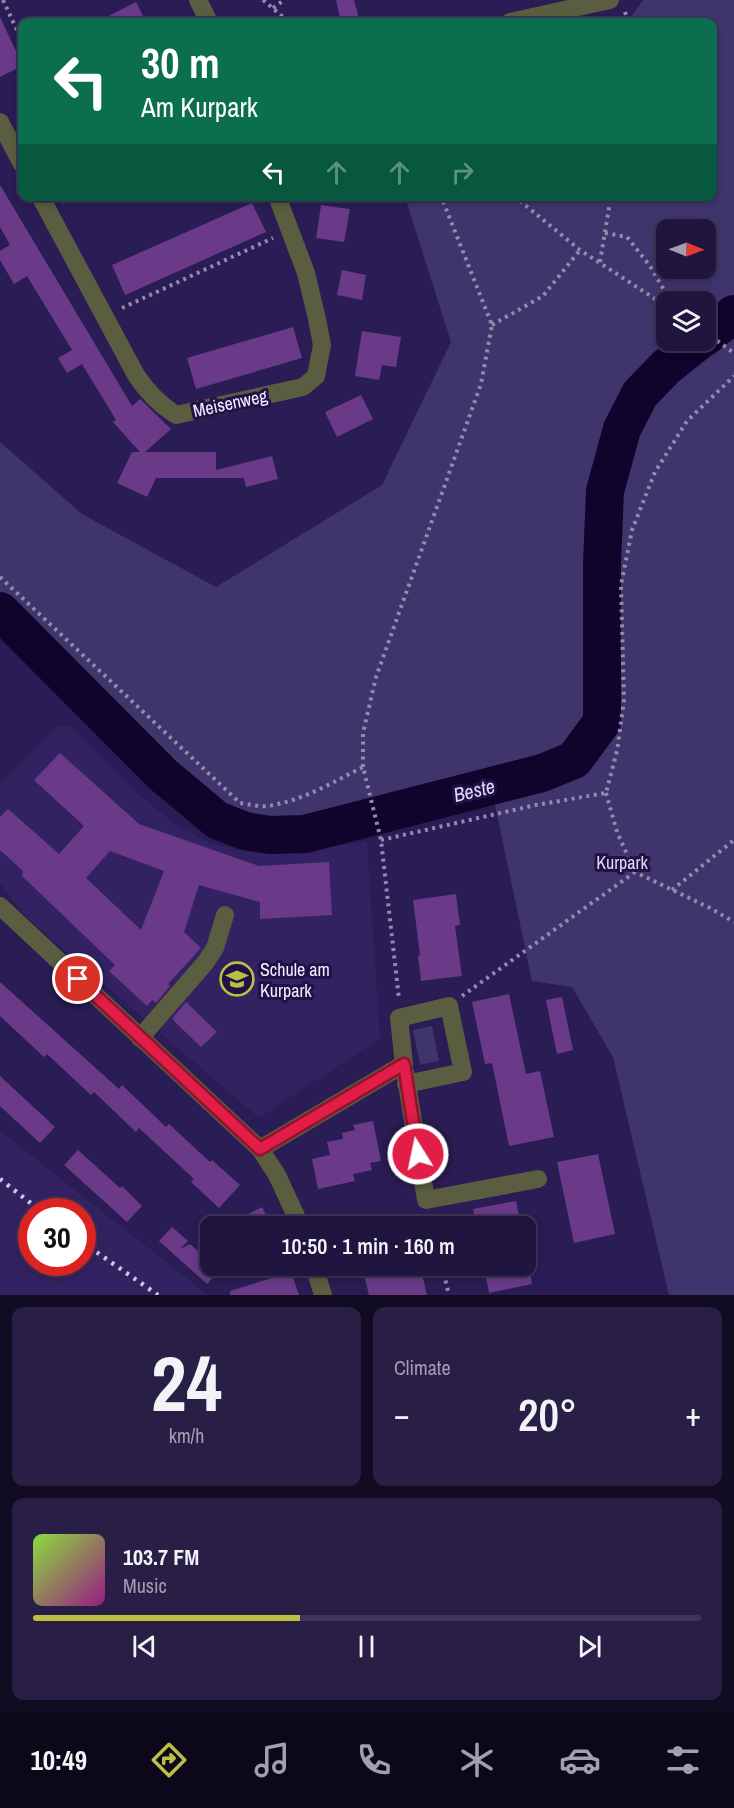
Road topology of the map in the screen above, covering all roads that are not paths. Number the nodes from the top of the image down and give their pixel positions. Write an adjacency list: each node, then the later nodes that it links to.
1 (198, 0): 3 (street)
2 (610, 0): 4 (street)
3 (207, 18)
4 (528, 18)
5 (0, 122): 6 (street)
6 (18, 156)
7 (43, 201): 8 (street, Meisenweg)
8 (279, 201)
9 (0, 906): 11 (street)
10 (225, 915): 11 (street)
11 (141, 1038): 14 (street)
12 (404, 1064): 13 (street); 13 (street); 14 (street)
13 (406, 1084): 15 (street)
14 (260, 1149): 16 (street)
15 (538, 1179)
16 (296, 1216)
17 (317, 1276): 18 (street)
18 (323, 1295)

